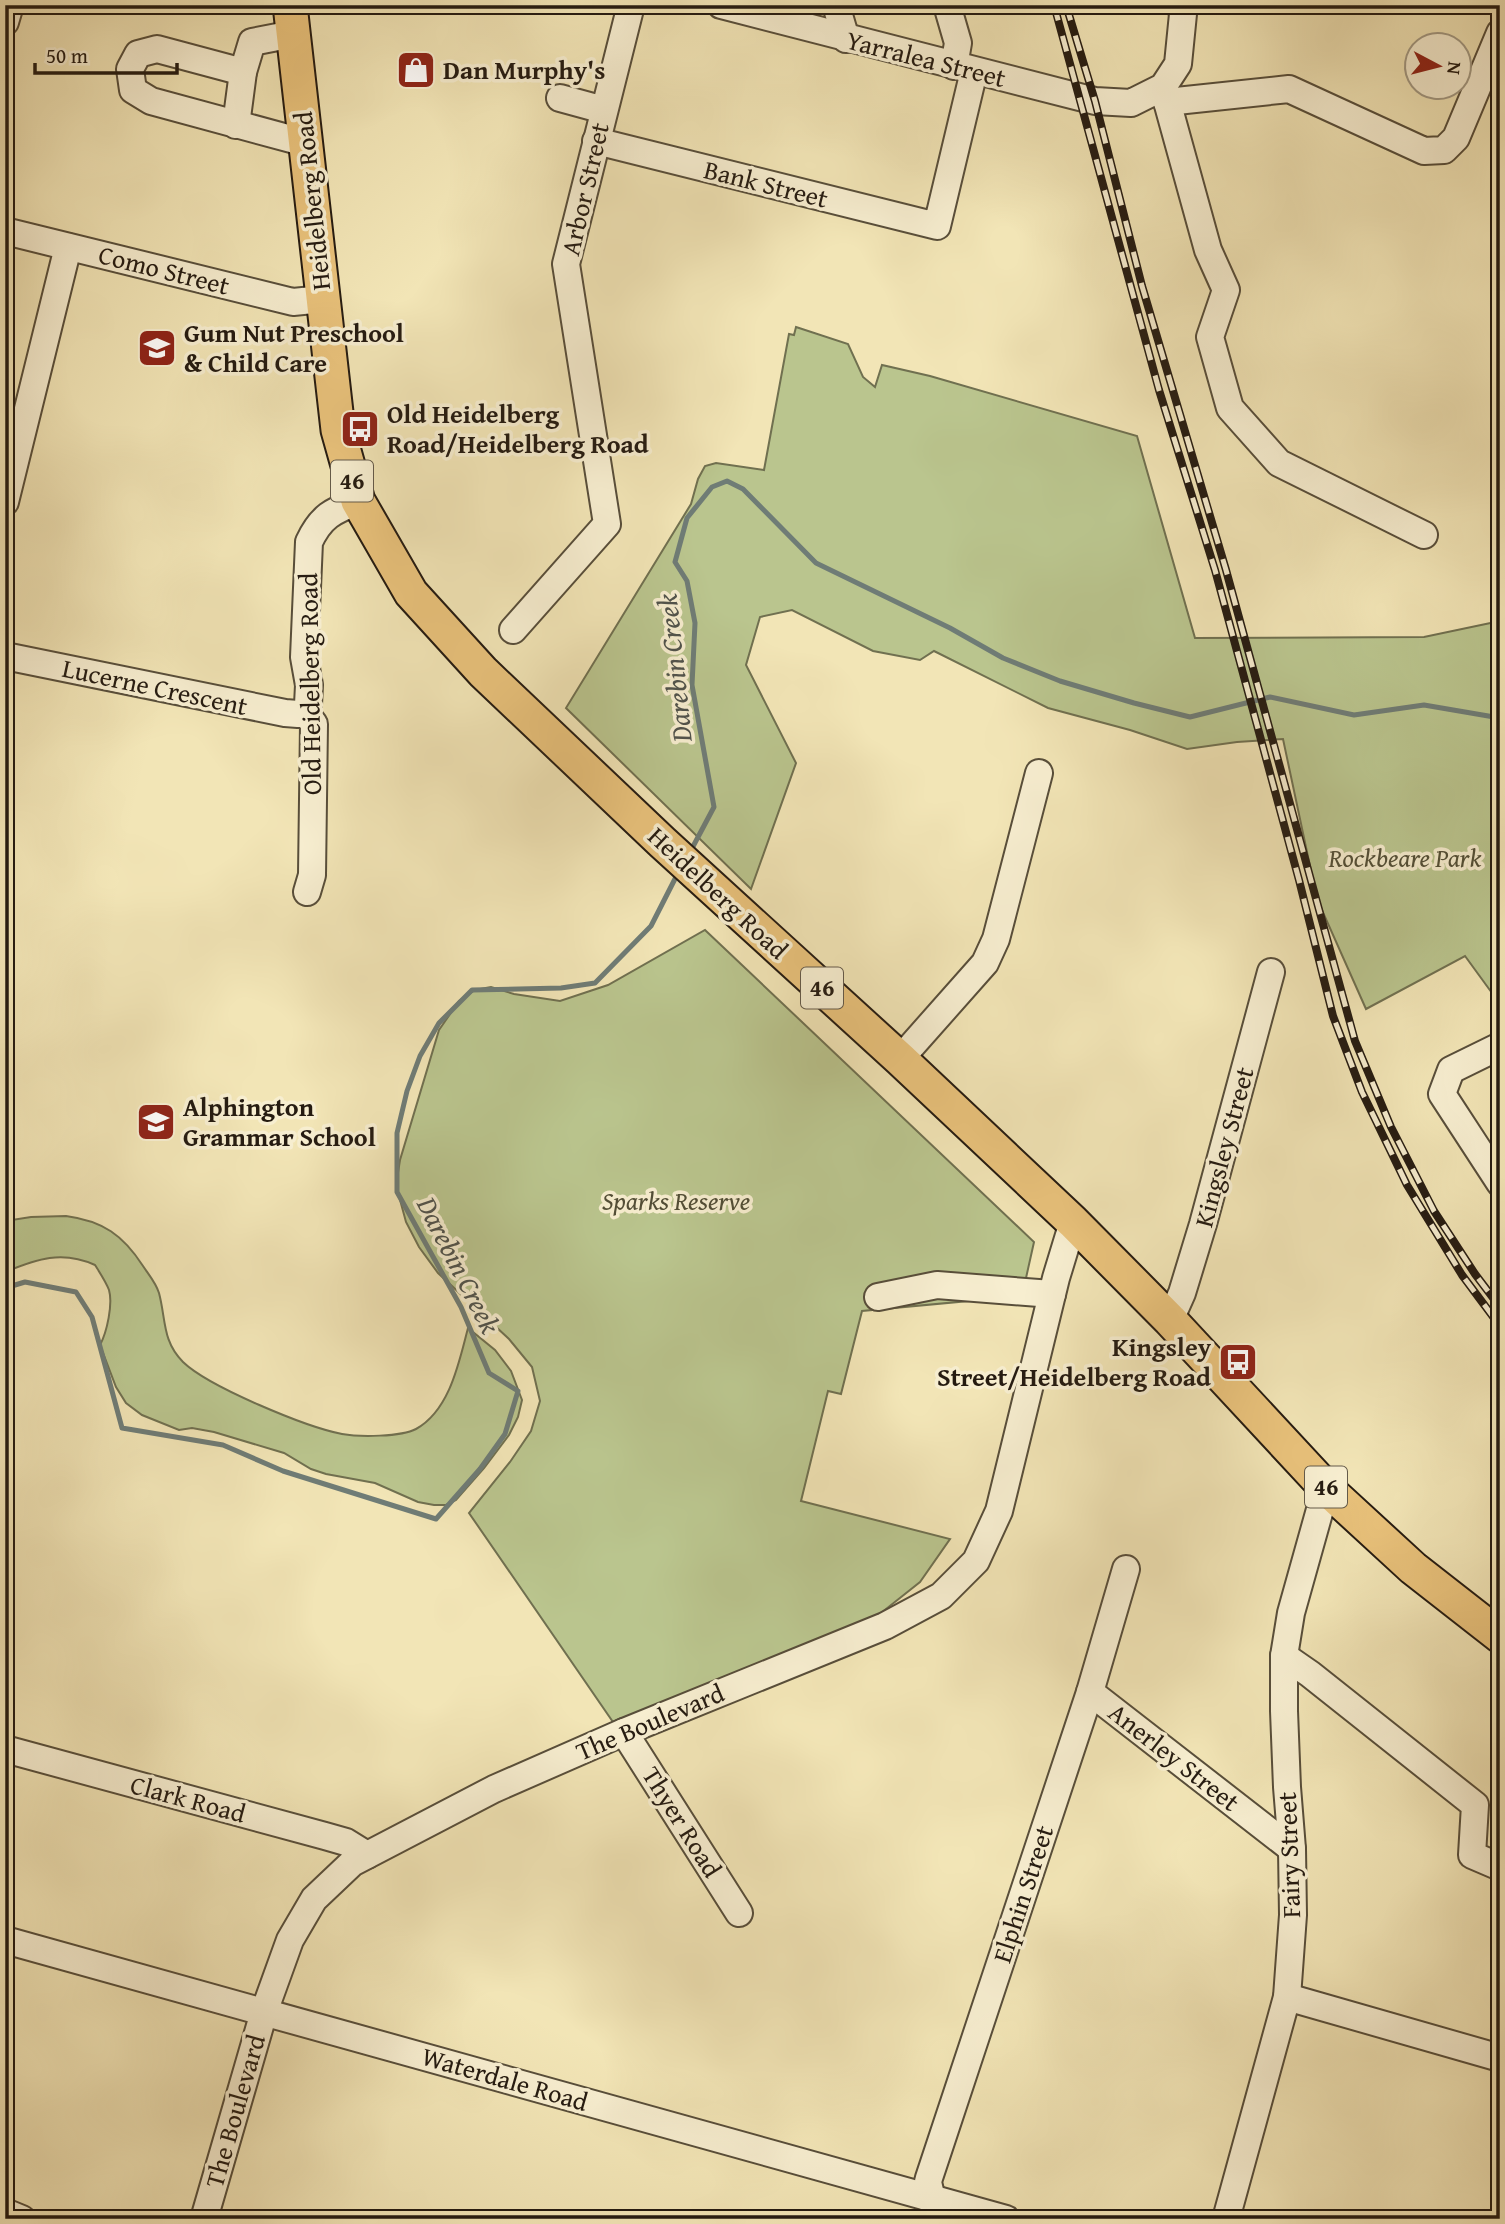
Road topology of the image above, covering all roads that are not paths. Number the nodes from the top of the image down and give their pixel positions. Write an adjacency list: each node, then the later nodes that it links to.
1 (10, 5): 8 (street)
2 (631, 5): 15 (street, Arbor Street)
3 (721, 5): 10 (street, Yarralea Street)
4 (836, 5): 10 (street)
5 (947, 5): 11 (street)
6 (1180, 5): 13 (street)
7 (291, 20): 12 (street); 18 (main road, Heidelberg Road / 46)
8 (5, 22)
9 (1500, 33): 13 (street)
10 (846, 38): 11 (street, Yarralea Street)
11 (964, 68): 13 (street, Yarralea Street); 17 (street, Bank Street)
12 (243, 72): 16 (street); 16 (street)
13 (1165, 95): 24 (street)
14 (560, 98): 15 (street)
15 (604, 110): 17 (street, Arbor Street)
16 (236, 125): 18 (street)
17 (596, 141): 25 (street, Arbor Street)
18 (306, 143): 21 (main road, Heidelberg Road / 46)
19 (5, 231): 20 (street, Como Street)
20 (68, 247): 21 (street, Como Street); 23 (street)
21 (323, 299): 22 (main road, Heidelberg Road / 46)
22 (358, 501): 27 (street, Old Heidelberg Road); 32 (main road, Heidelberg Road / 46)
23 (5, 502)
24 (1424, 536)
25 (513, 630)
26 (5, 656): 27 (street, Lucerne Crescent)
27 (305, 712): 29 (street, Old Heidelberg Road)
28 (1039, 773): 32 (street)
29 (307, 892)
30 (1271, 972): 37 (street, Kingsley Street)
31 (1500, 1046): 33 (street)
32 (901, 1059): 34 (main road, Heidelberg Road / 46)
33 (1500, 1183)
34 (1073, 1222): 35 (street, The Boulevard); 37 (main road, Heidelberg Road / 46)
35 (1052, 1294): 36 (street); 43 (street, The Boulevard)
36 (878, 1297)
37 (1170, 1320): 38 (main road, Heidelberg Road / 46)
38 (1326, 1488): 40 (main road, Heidelberg Road / 46); 41 (street, Fairy Street)
39 (1126, 1569): 42 (street, Elphin Street)
40 (1500, 1636)
41 (1284, 1656): 45 (street, Fairy Street); 47 (street)
42 (1090, 1692): 45 (street, Anerley Street); 53 (street, Elphin Street)
43 (624, 1732): 46 (street, The Boulevard); 48 (street, Thyer Road)
44 (5, 1749): 46 (street, Clark Road)
45 (1292, 1849): 50 (street, Fairy Street)
46 (368, 1855): 51 (street, The Boulevard)
47 (1500, 1867)
48 (739, 1913)
49 (5, 1940): 51 (street, Waterdale Road)
50 (1287, 1997): 52 (street); 58 (street, Fairy Street)
51 (264, 2012): 53 (street, Waterdale Road); 56 (street, The Boulevard)
52 (1500, 2058)
53 (933, 2209): 57 (street, Waterdale Road)
54 (5, 2212): 55 (street)
55 (22, 2219)
56 (204, 2219)
57 (1006, 2219)
58 (1226, 2219)

